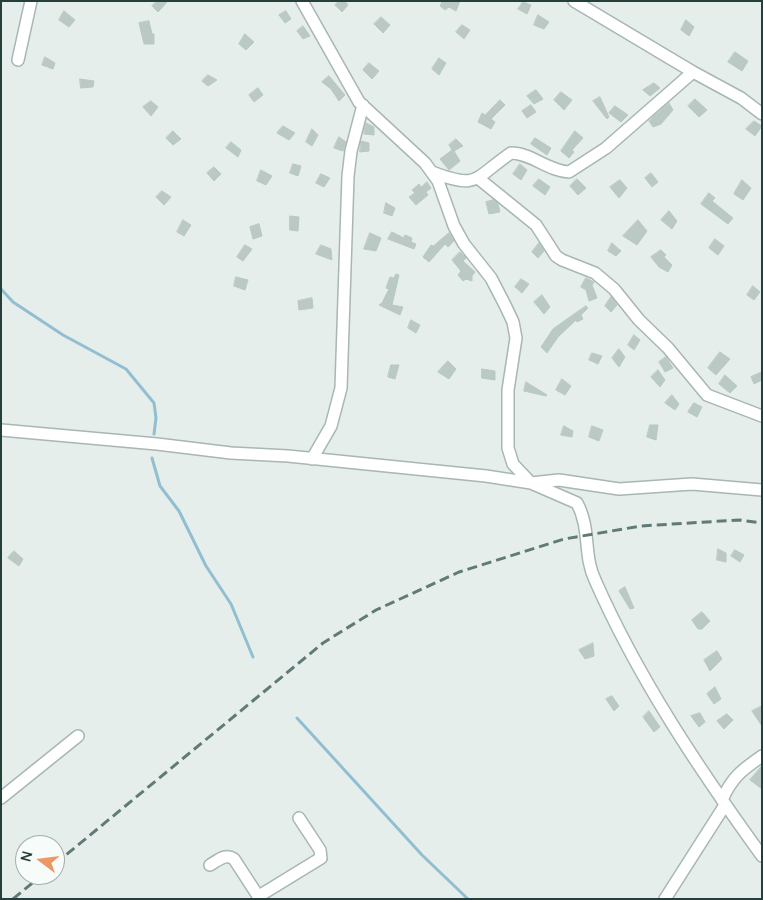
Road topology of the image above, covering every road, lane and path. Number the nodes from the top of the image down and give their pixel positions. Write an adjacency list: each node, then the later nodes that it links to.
1 (31, 1): 4 (street)
2 (302, 1): 6 (street)
3 (574, 1): 5 (street)
4 (18, 60)
5 (693, 72): 7 (street); 9 (street)
6 (363, 106): 8 (street); 12 (street)
7 (762, 114)
8 (432, 172): 9 (street); 13 (street)
9 (478, 178): 10 (street)
10 (762, 416)
11 (1, 430): 12 (street)
12 (312, 459): 13 (street)
13 (531, 483): 14 (street); 18 (street)
14 (762, 490)
15 (78, 736): 17 (street)
16 (762, 756): 18 (street)
17 (1, 798)
18 (724, 803): 20 (street); 23 (street)
19 (299, 818): 22 (street)
20 (762, 856)
21 (210, 865): 22 (street)
22 (259, 897)
23 (665, 899)

